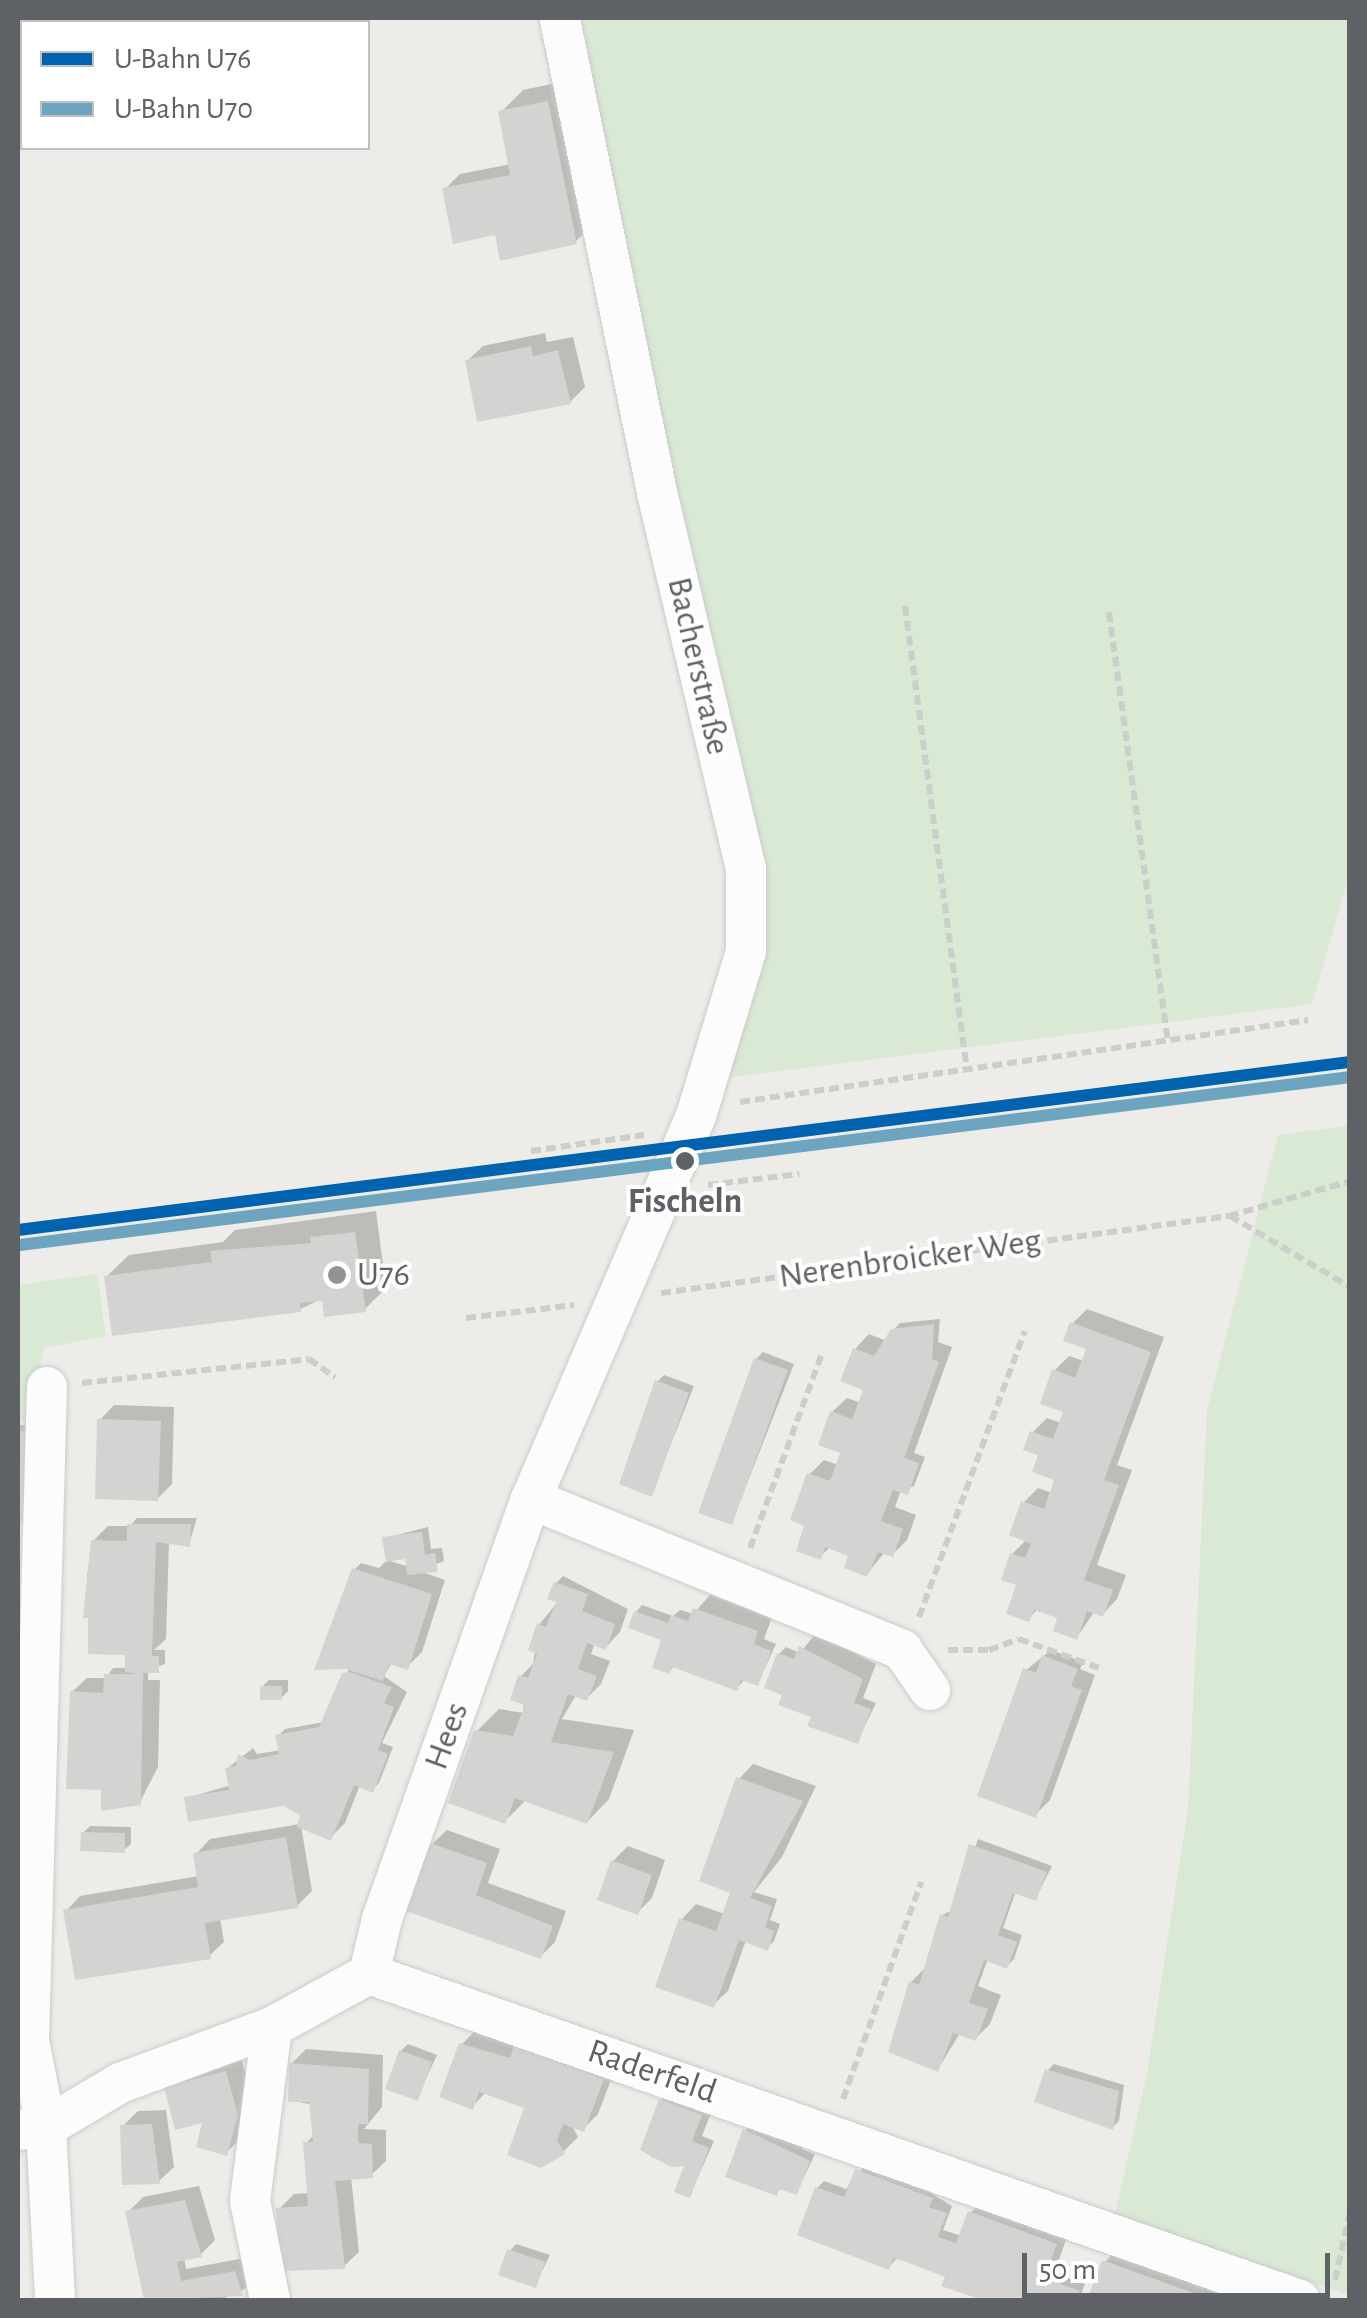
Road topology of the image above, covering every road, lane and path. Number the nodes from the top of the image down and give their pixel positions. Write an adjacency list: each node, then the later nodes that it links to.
1 (560, 18): 7 (street, Bacherstraße)
2 (905, 606): 6 (path)
3 (1109, 612): 5 (path)
4 (1308, 1020): 5 (path)
5 (1167, 1038): 6 (path)
6 (966, 1065): 7 (path)
7 (696, 1116): 8 (path); 11 (street, Bacherstraße)
8 (531, 1150)
9 (799, 1174): 11 (path)
10 (1350, 1181): 12 (path, Nerenbroicker Weg)
11 (662, 1190): 14 (street, Bacherstraße)
12 (1229, 1216): 13 (path); 14 (path, Nerenbroicker Weg)
13 (1350, 1287)
14 (615, 1300): 15 (path, Nerenbroicker Weg); 20 (street, Hees)
15 (466, 1318)
16 (1025, 1331): 22 (path)
17 (821, 1356): 21 (path)
18 (335, 1376): 19 (path)
19 (47, 1388): 28 (street)
20 (531, 1499): 21 (street); 26 (street, Hees)
21 (737, 1582): 22 (street)
22 (902, 1650): 23 (path); 24 (street)
23 (1099, 1668)
24 (930, 1690)
25 (921, 1882): 29 (path)
26 (368, 1974): 27 (street); 29 (street, Raderfeld)
27 (272, 2027): 28 (street); 32 (street)
28 (32, 2128): 31 (street)
29 (831, 2134): 33 (street, Raderfeld)
30 (1350, 2212): 34 (path)
31 (56, 2300)
32 (270, 2300)
33 (1300, 2300)
34 (1330, 2300)

